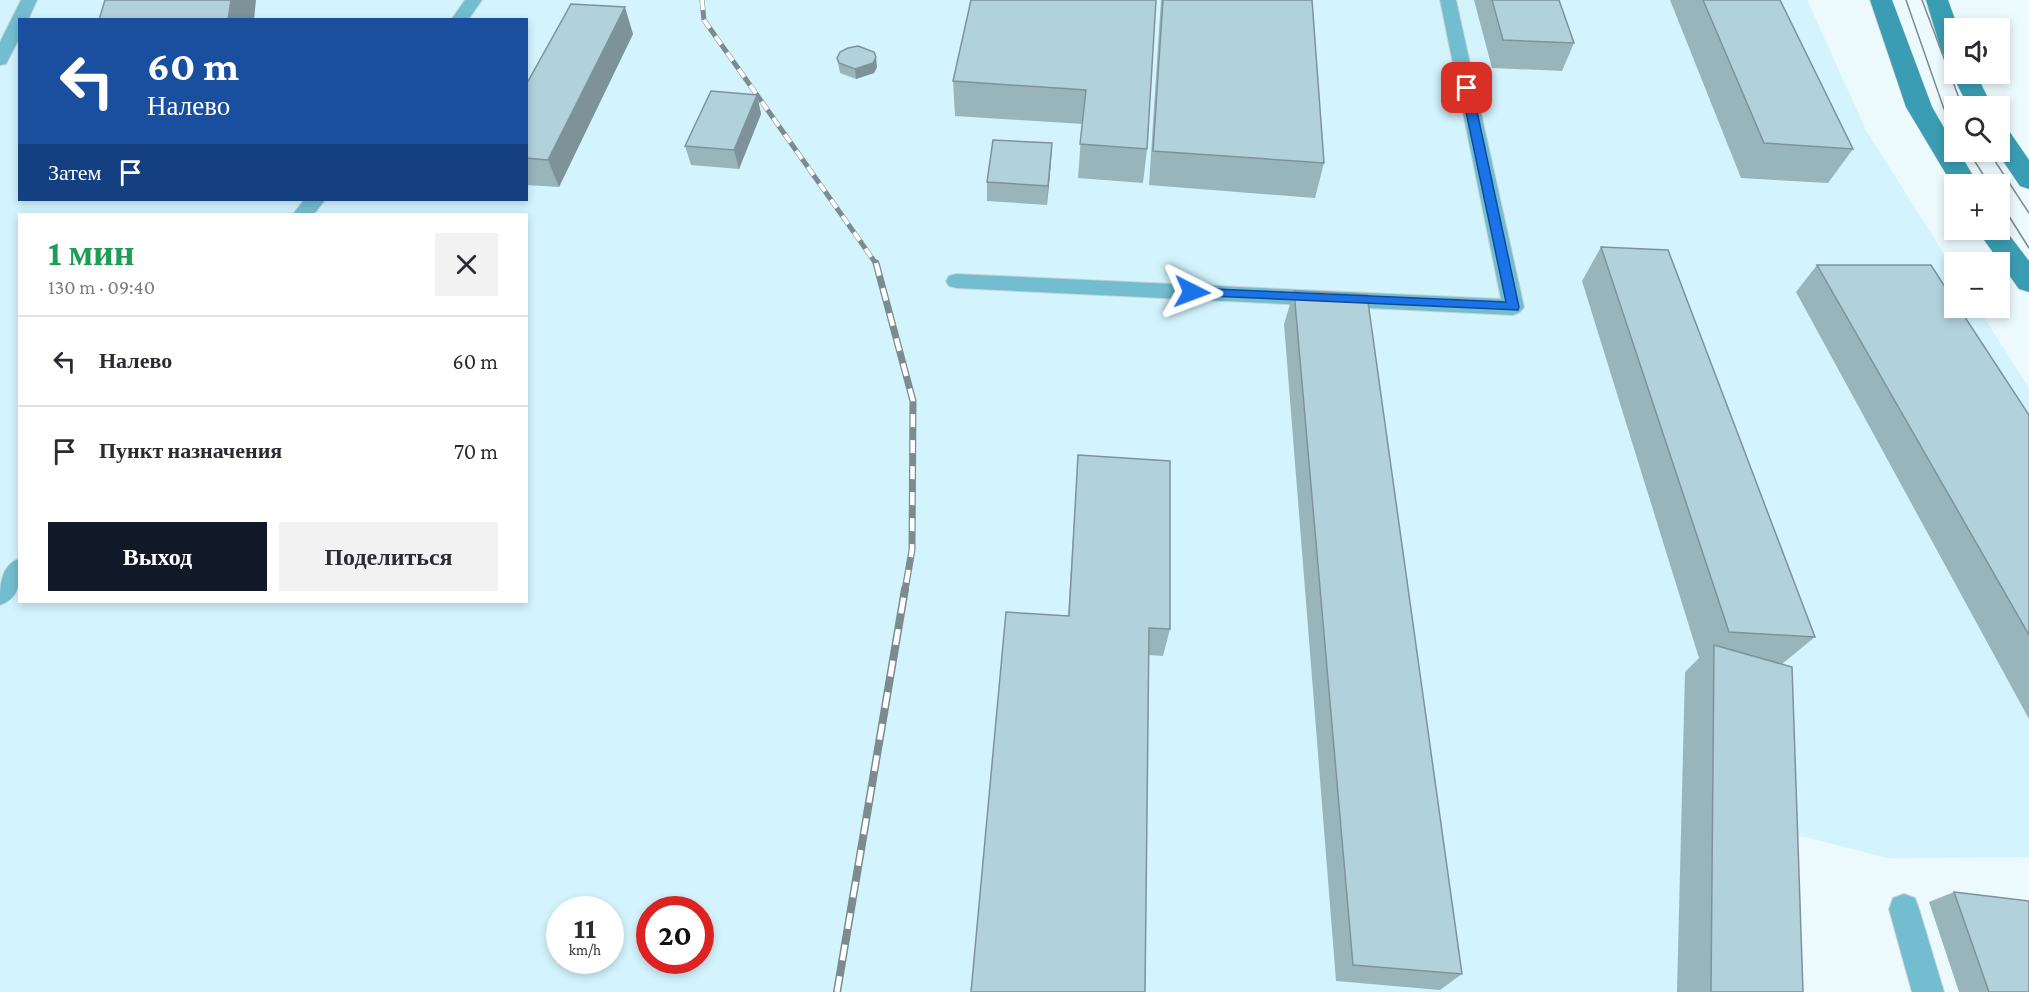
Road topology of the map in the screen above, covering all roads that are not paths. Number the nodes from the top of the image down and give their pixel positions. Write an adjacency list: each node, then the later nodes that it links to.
1 (29, 0): 6 (lane)
2 (474, 0): 7 (lane)
3 (1448, 0): 17 (lane)
4 (1881, 0): 12 (main road)
5 (1937, 0): 8 (main road)
6 (20, 18)
7 (460, 18)
8 (1944, 22)
9 (18, 23): 10 (lane)
10 (0, 60)
11 (2010, 152): 13 (main road)
12 (1959, 174)
13 (2029, 180)
14 (314, 201): 15 (lane)
15 (304, 213)
16 (1998, 240): 18 (main road)
17 (956, 281)
18 (2029, 282)
19 (18, 572): 20 (lane)
20 (0, 594)
21 (1904, 909): 22 (lane)
22 (1928, 992)

